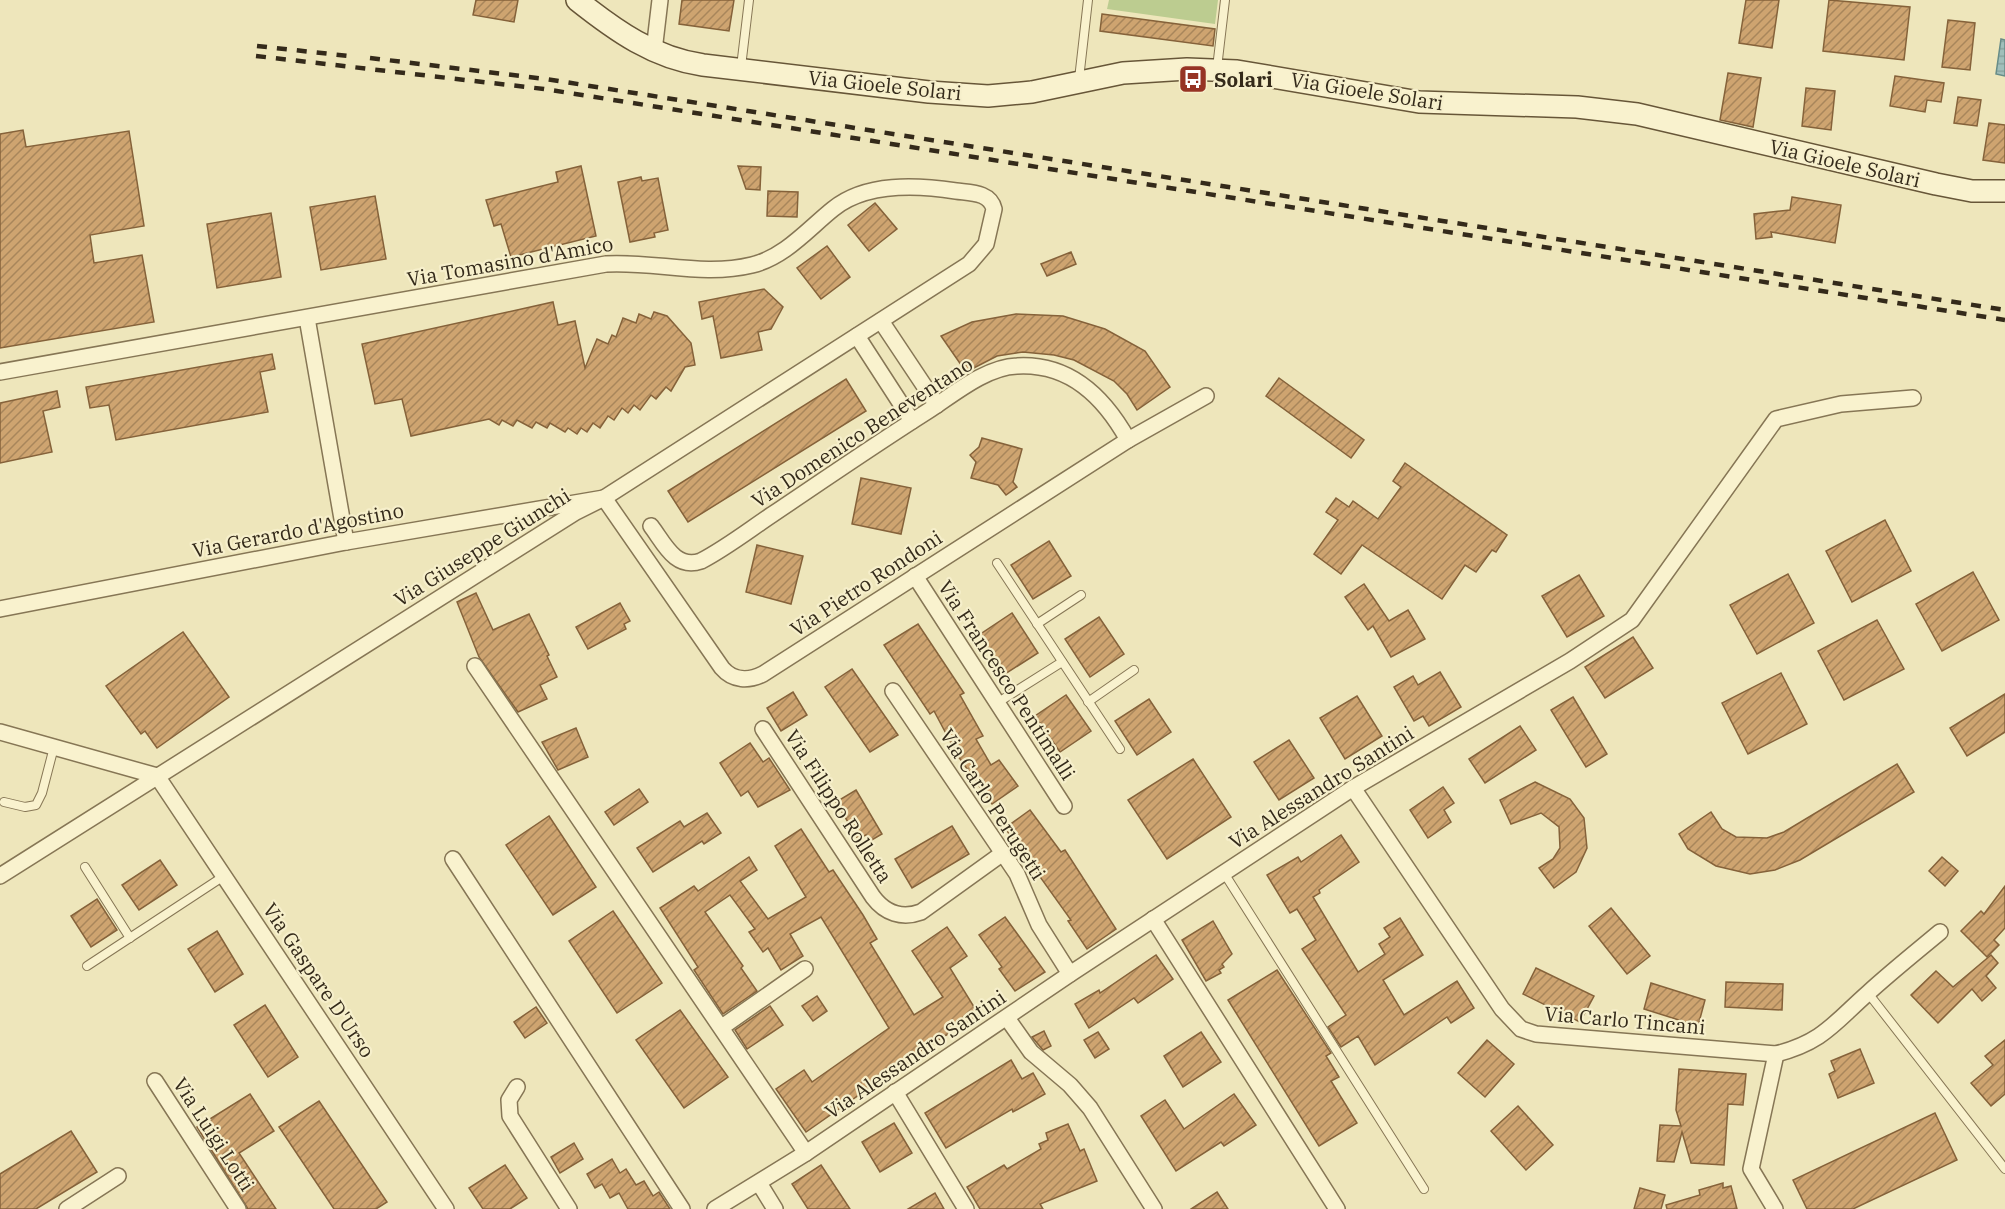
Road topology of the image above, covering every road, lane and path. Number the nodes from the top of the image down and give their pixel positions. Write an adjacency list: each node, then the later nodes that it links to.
1 (577, 0): 6 (street, Via Gioele Solari)
2 (660, 0): 6 (street)
3 (749, 0): 7 (lane)
4 (1088, 0): 9 (lane)
5 (1225, 0): 8 (lane)
6 (654, 51): 7 (street, Via Gioele Solari)
7 (740, 69): 9 (street, Via Gioele Solari)
8 (1217, 70): 9 (street, Via Gioele Solari); 10 (street, Via Gioele Solari)
9 (1079, 82)
10 (2005, 191)
11 (983, 249): 12 (street, Via Tomasino d'Amico); 13 (street, Via Giuseppe Giunchi)
12 (307, 318): 15 (street, Via Tomasino d'Amico); 23 (street)
13 (881, 321): 14 (street, Via Giuseppe Giunchi); 18 (street)
14 (857, 336): 19 (street); 21 (street, Via Giuseppe Giunchi)
15 (0, 372)
16 (1206, 396): 20 (street, Via Pietro Rondoni)
17 (1913, 398): 40 (street, Via Alessandro Santini)
18 (937, 405): 19 (street, Via Domenico Beneventano); 20 (street, Via Domenico Beneventano)
19 (912, 421): 22 (street, Via Domenico Beneventano)
20 (1128, 440): 25 (street, Via Pietro Rondoni)
21 (604, 498): 23 (street, Via Gerardo d'Agostino); 25 (street, Via Pietro Rondoni); 39 (street, Via Giuseppe Giunchi)
22 (651, 526)
23 (346, 542): 27 (street, Via Gerardo d'Agostino)
24 (997, 563): 28 (lane)
25 (915, 576): 34 (street, Via Francesco Pentimalli)
26 (1081, 595): 28 (lane)
27 (0, 609)
28 (1037, 624): 29 (lane)
29 (1062, 662): 33 (lane); 34 (lane)
30 (476, 666): 57 (street)
31 (1134, 670): 33 (lane)
32 (894, 691): 43 (street, Via Carlo Perugetti)
33 (1088, 702): 38 (lane)
34 (997, 703): 42 (street, Via Francesco Pentimalli)
35 (764, 729): 43 (street, Via Filippo Rolletta)
36 (0, 732): 37 (street)
37 (54, 747): 39 (street); 41 (lane)
38 (1120, 749)
39 (157, 776): 47 (street, Via Giuseppe Giunchi); 48 (street, Via Gaspare D'Urso)
40 (1353, 788): 46 (street, Via Alessandro Santini); 58 (street, Via Carlo Tincani)
41 (4, 802)
42 (1064, 806)
43 (1003, 853): 54 (street, Via Carlo Perugetti)
44 (453, 859): 71 (street)
45 (85, 867): 51 (lane)
46 (1224, 873): 49 (street, Via Alessandro Santini); 66 (lane)
47 (0, 876)
48 (225, 876): 51 (lane); 69 (street, Via Gaspare D'Urso)
49 (1154, 919): 54 (street, Via Alessandro Santini); 76 (street)
50 (1940, 932): 55 (street, Via Carlo Tincani)
51 (130, 938): 52 (lane)
52 (87, 966)
53 (805, 969): 57 (street)
54 (1070, 974): 56 (street, Via Alessandro Santini)
55 (1868, 993): 58 (street, Via Carlo Tincani); 63 (lane)
56 (1007, 1018): 61 (street, Via Alessandro Santini); 75 (street)
57 (722, 1027): 62 (street)
58 (1776, 1054): 77 (street)
59 (154, 1082): 68 (street, Via Luigi Lotti)
60 (517, 1087): 70 (street)
61 (895, 1092): 62 (street, Via Alessandro Santini); 74 (street)
62 (806, 1154): 65 (street, Via Alessandro Santini)
63 (2005, 1169)
64 (118, 1176): 67 (street)
65 (759, 1183): 72 (street, Via Alessandro Santini); 73 (street)
66 (1424, 1189)
67 (67, 1209)
68 (238, 1209)
69 (446, 1209)
70 (569, 1209)
71 (682, 1209)
72 (716, 1209)
73 (775, 1209)
74 (966, 1209)
75 (1154, 1209)
76 (1337, 1209)
77 (1775, 1209)

